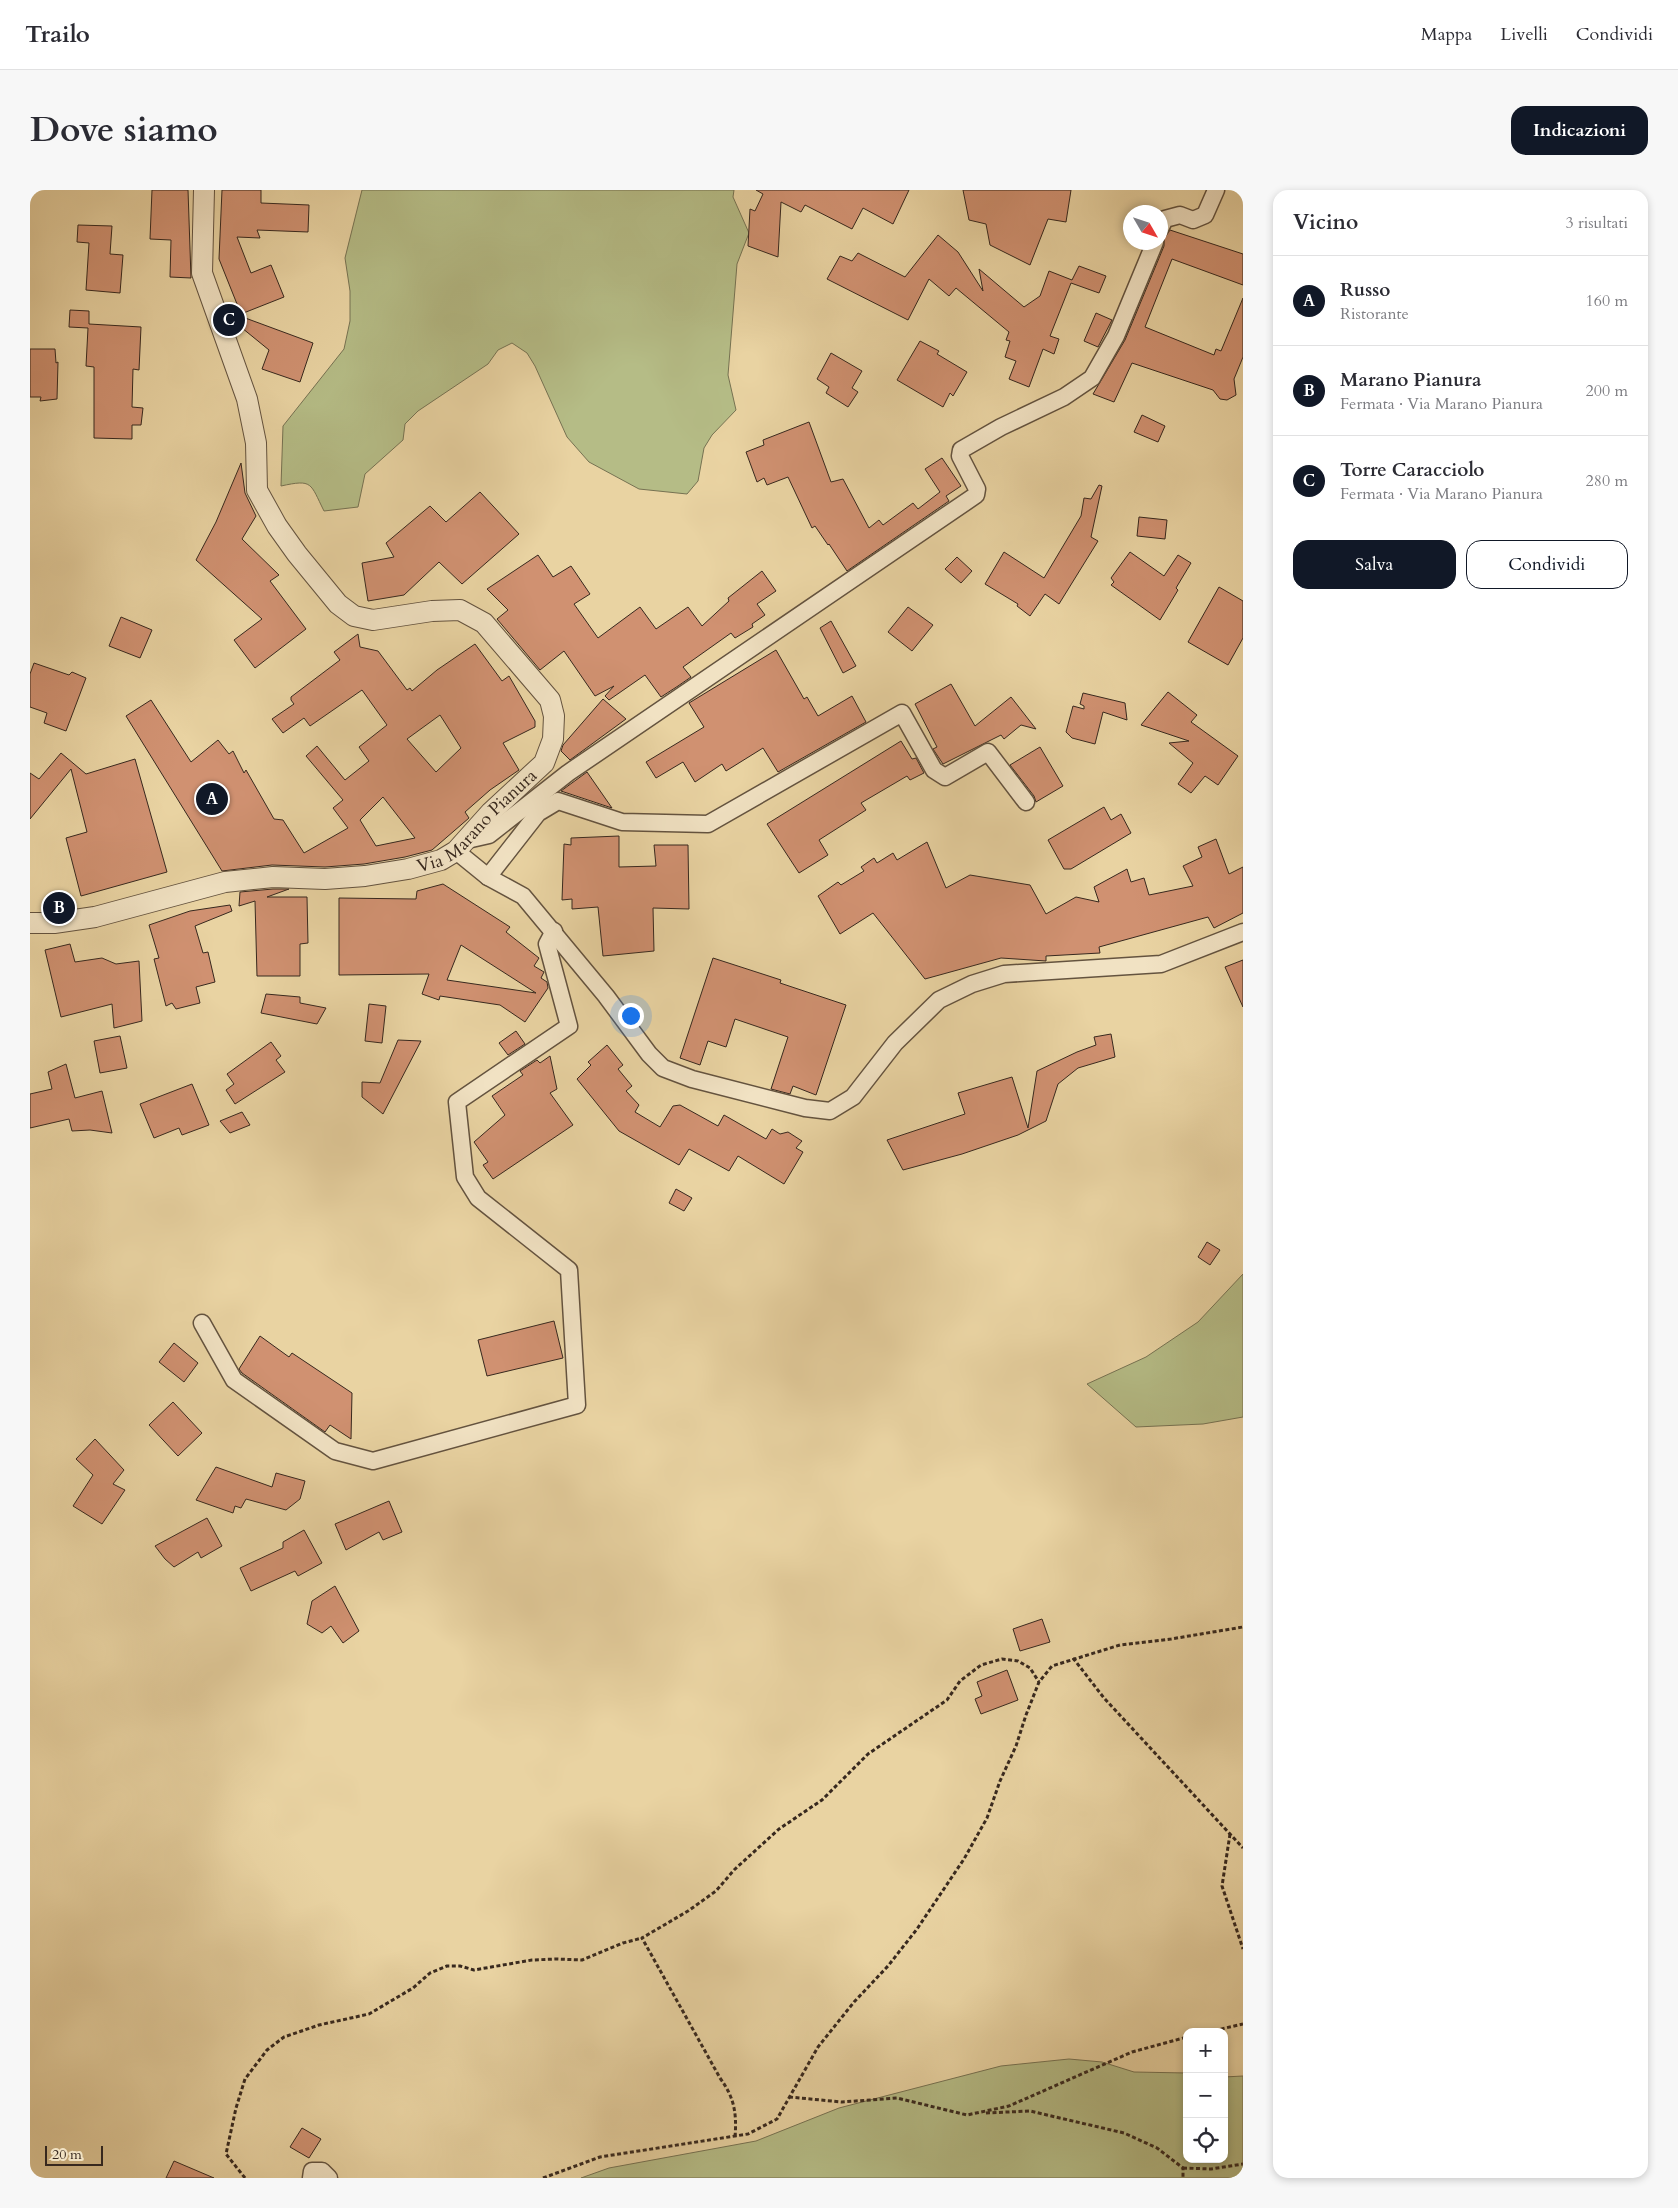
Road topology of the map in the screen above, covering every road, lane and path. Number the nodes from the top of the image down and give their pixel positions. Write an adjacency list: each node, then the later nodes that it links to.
1 (204, 190): 6 (street, Via Marano Pianura)
2 (1216, 190): 3 (street)
3 (1168, 218)
4 (1152, 250): 6 (street)
5 (1026, 802): 7 (street)
6 (462, 846): 7 (street); 8 (street, Via Marano Pianura)
7 (488, 877): 9 (street)
8 (30, 923)
9 (554, 931): 10 (street); 11 (street)
10 (1243, 932)
11 (202, 1323)
12 (1243, 1627): 13 (path)
13 (1073, 1658): 14 (path); 15 (path)
14 (1039, 1682): 17 (path); 22 (path)
15 (1230, 1833): 16 (path); 18 (path)
16 (1243, 1848)
17 (642, 1938): 24 (path); 27 (path)
18 (1243, 1950)
19 (1243, 2024): 20 (path)
20 (1226, 2028)
21 (1183, 2038): 23 (path)
22 (790, 2097): 23 (path); 24 (path)
23 (979, 2113): 26 (path)
24 (736, 2137): 30 (path)
25 (1243, 2164): 26 (path)
26 (1183, 2168): 31 (path)
27 (244, 2178)
28 (311, 2178): 29 (street)
29 (329, 2178)
30 (543, 2178)
31 (1183, 2178)

